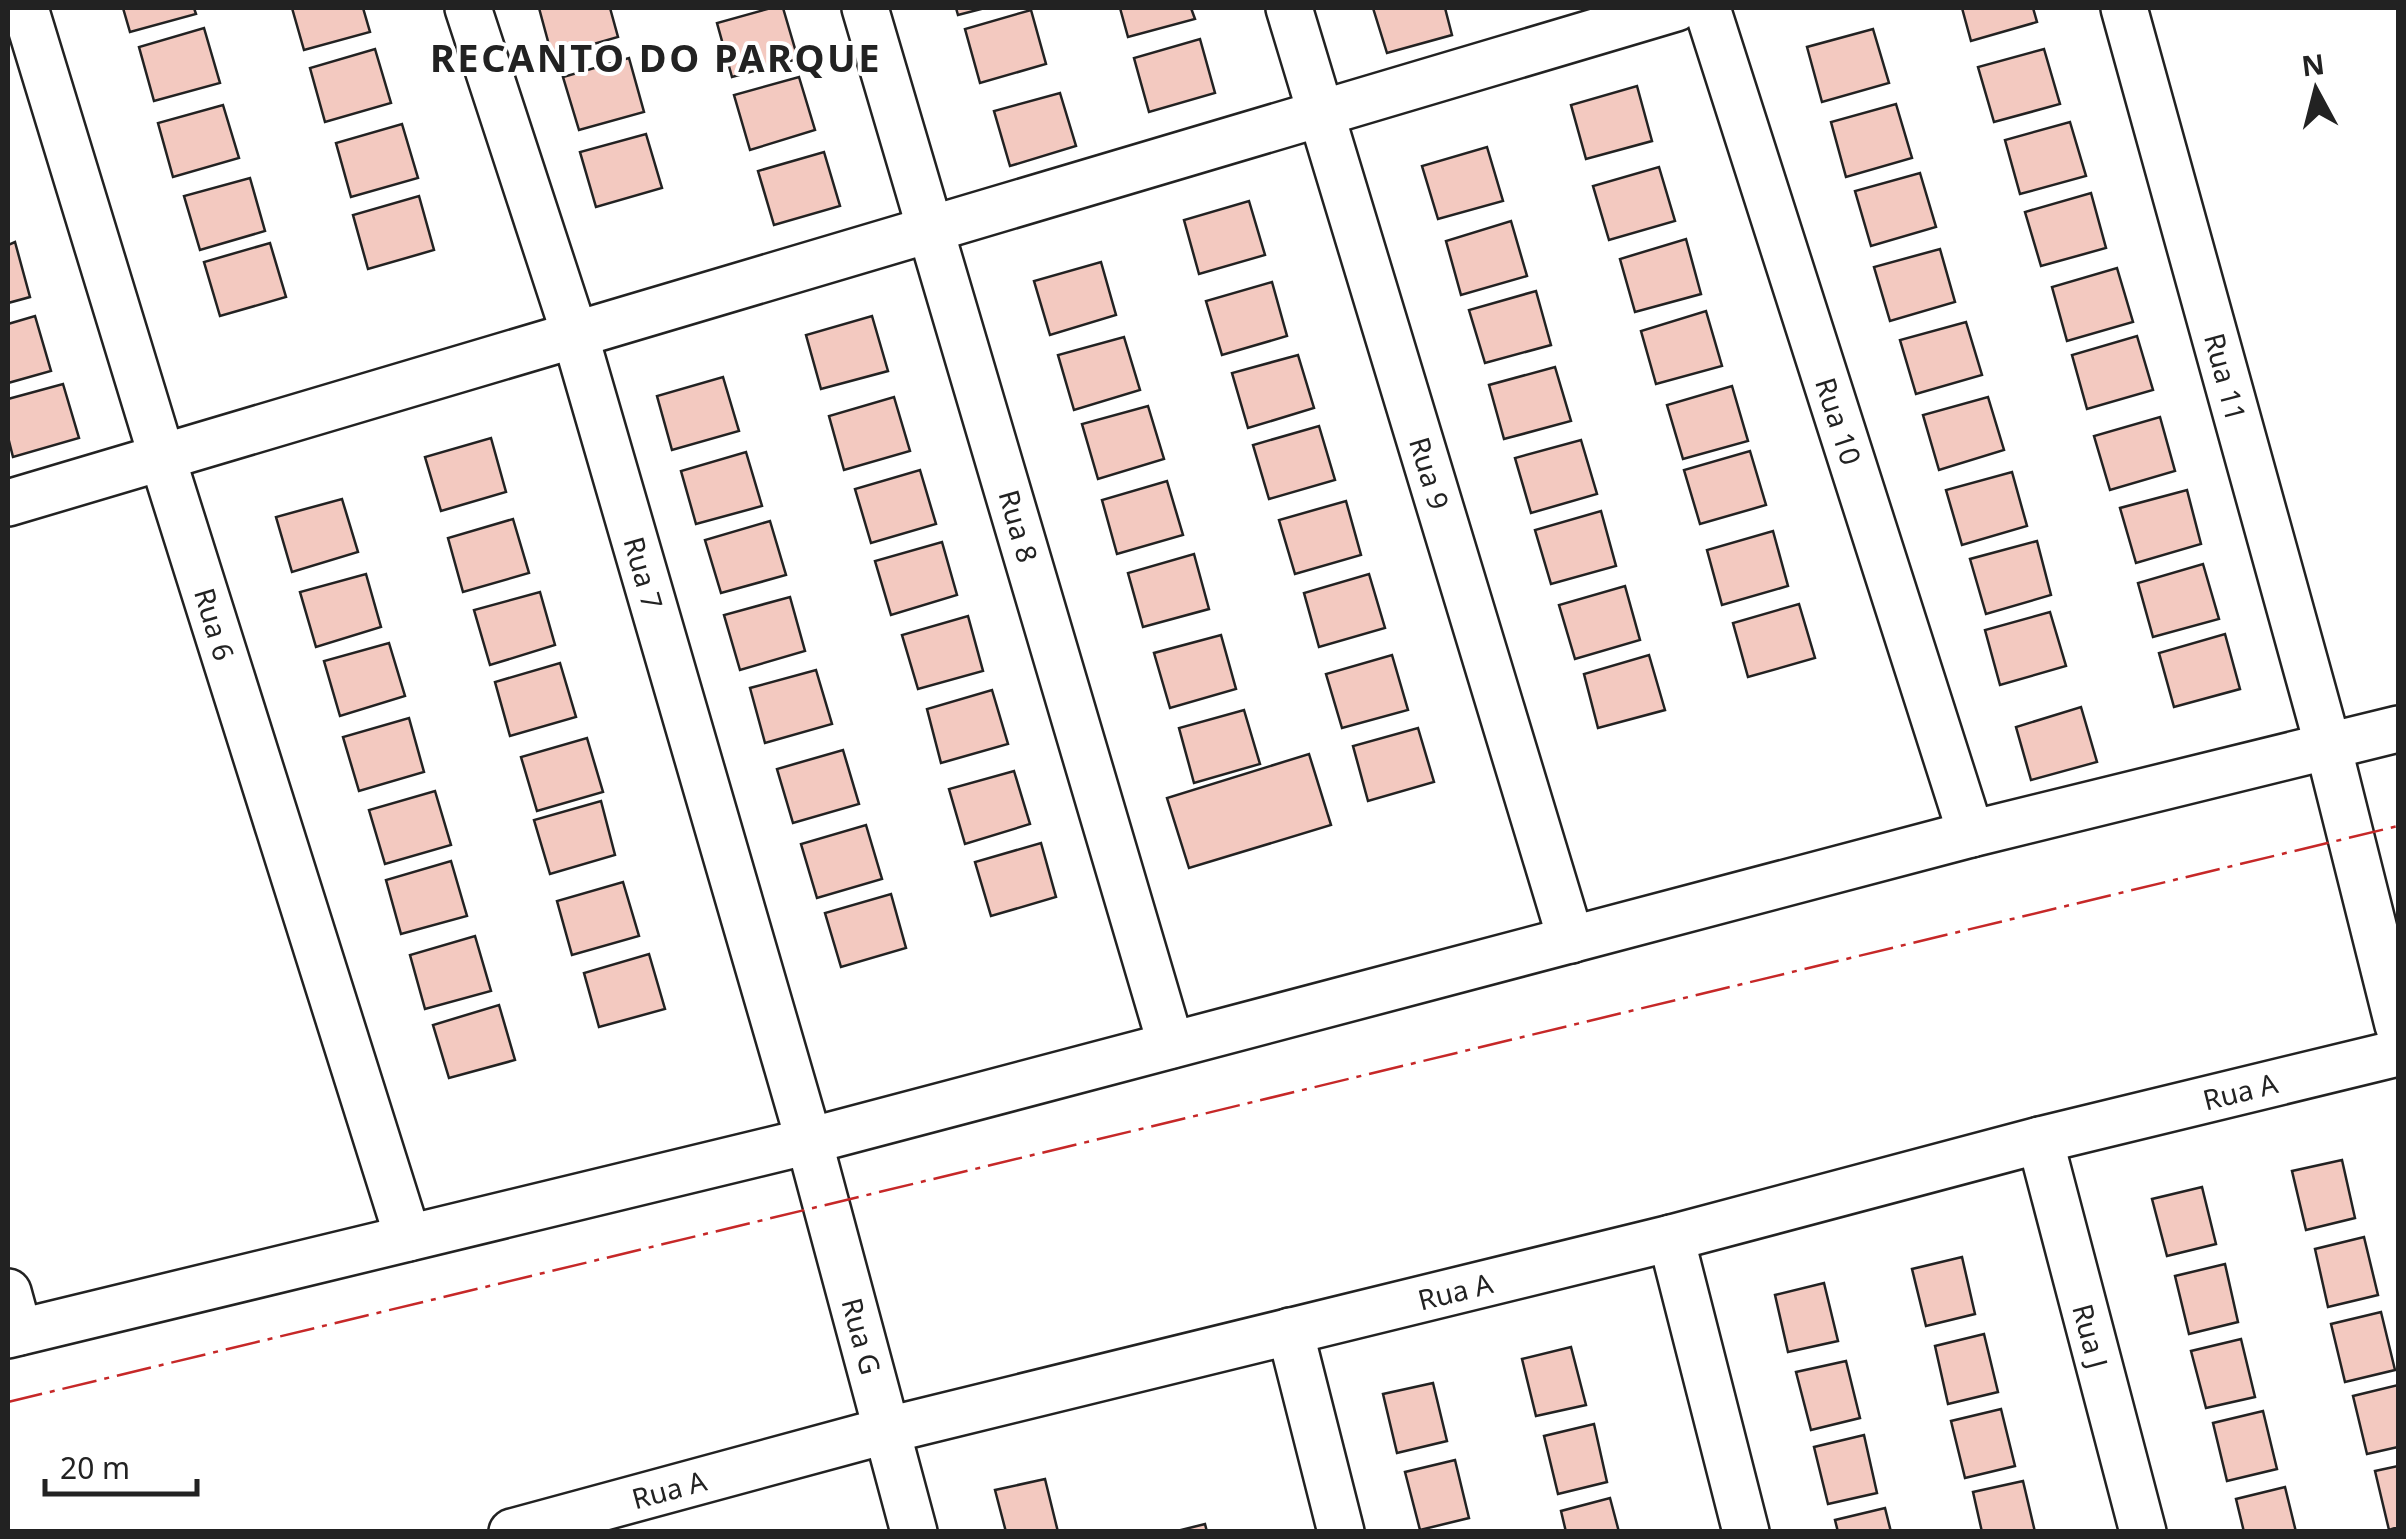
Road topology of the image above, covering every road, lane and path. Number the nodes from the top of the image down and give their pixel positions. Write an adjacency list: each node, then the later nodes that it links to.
1 (25, 8): 11 (street, Rua 6)
2 (468, 8): 10 (street, Rua 7)
3 (866, 8): 9 (street, Rua 8)
4 (1289, 8): 8 (street, Rua 9)
5 (1676, 8): 8 (street)
6 (1708, 8): 15 (street, Rua 10)
7 (2124, 8): 14 (street, Rua 11)
8 (1322, 113): 9 (street); 16 (street, Rua 9)
9 (932, 228): 10 (street); 18 (street, Rua 8)
10 (575, 335): 11 (street); 21 (street, Rua 7)
11 (162, 457): 12 (street); 22 (street, Rua 6)
12 (8, 503)
13 (2398, 729): 14 (street)
14 (2328, 746): 15 (street); 17 (street, Rua 11)
15 (1971, 834): 16 (street)
16 (1571, 940): 18 (street)
17 (2398, 1025)
18 (1171, 1045): 21 (street)
19 (2398, 1053): 20 (street, Rua A)
20 (2040, 1140): 23 (street, Rua A); 31 (street, Rua J)
21 (808, 1141): 22 (street); 26 (street, Rua G)
22 (408, 1238): 24 (street)
23 (1671, 1238): 25 (street, Rua A); 30 (street)
24 (12, 1320)
25 (1290, 1331): 26 (street, Rua A); 29 (street)
26 (888, 1430): 27 (street, Rua A); 28 (street, Rua G)
27 (512, 1532)
28 (914, 1532)
29 (1341, 1532)
30 (1746, 1532)
31 (2142, 1532)

